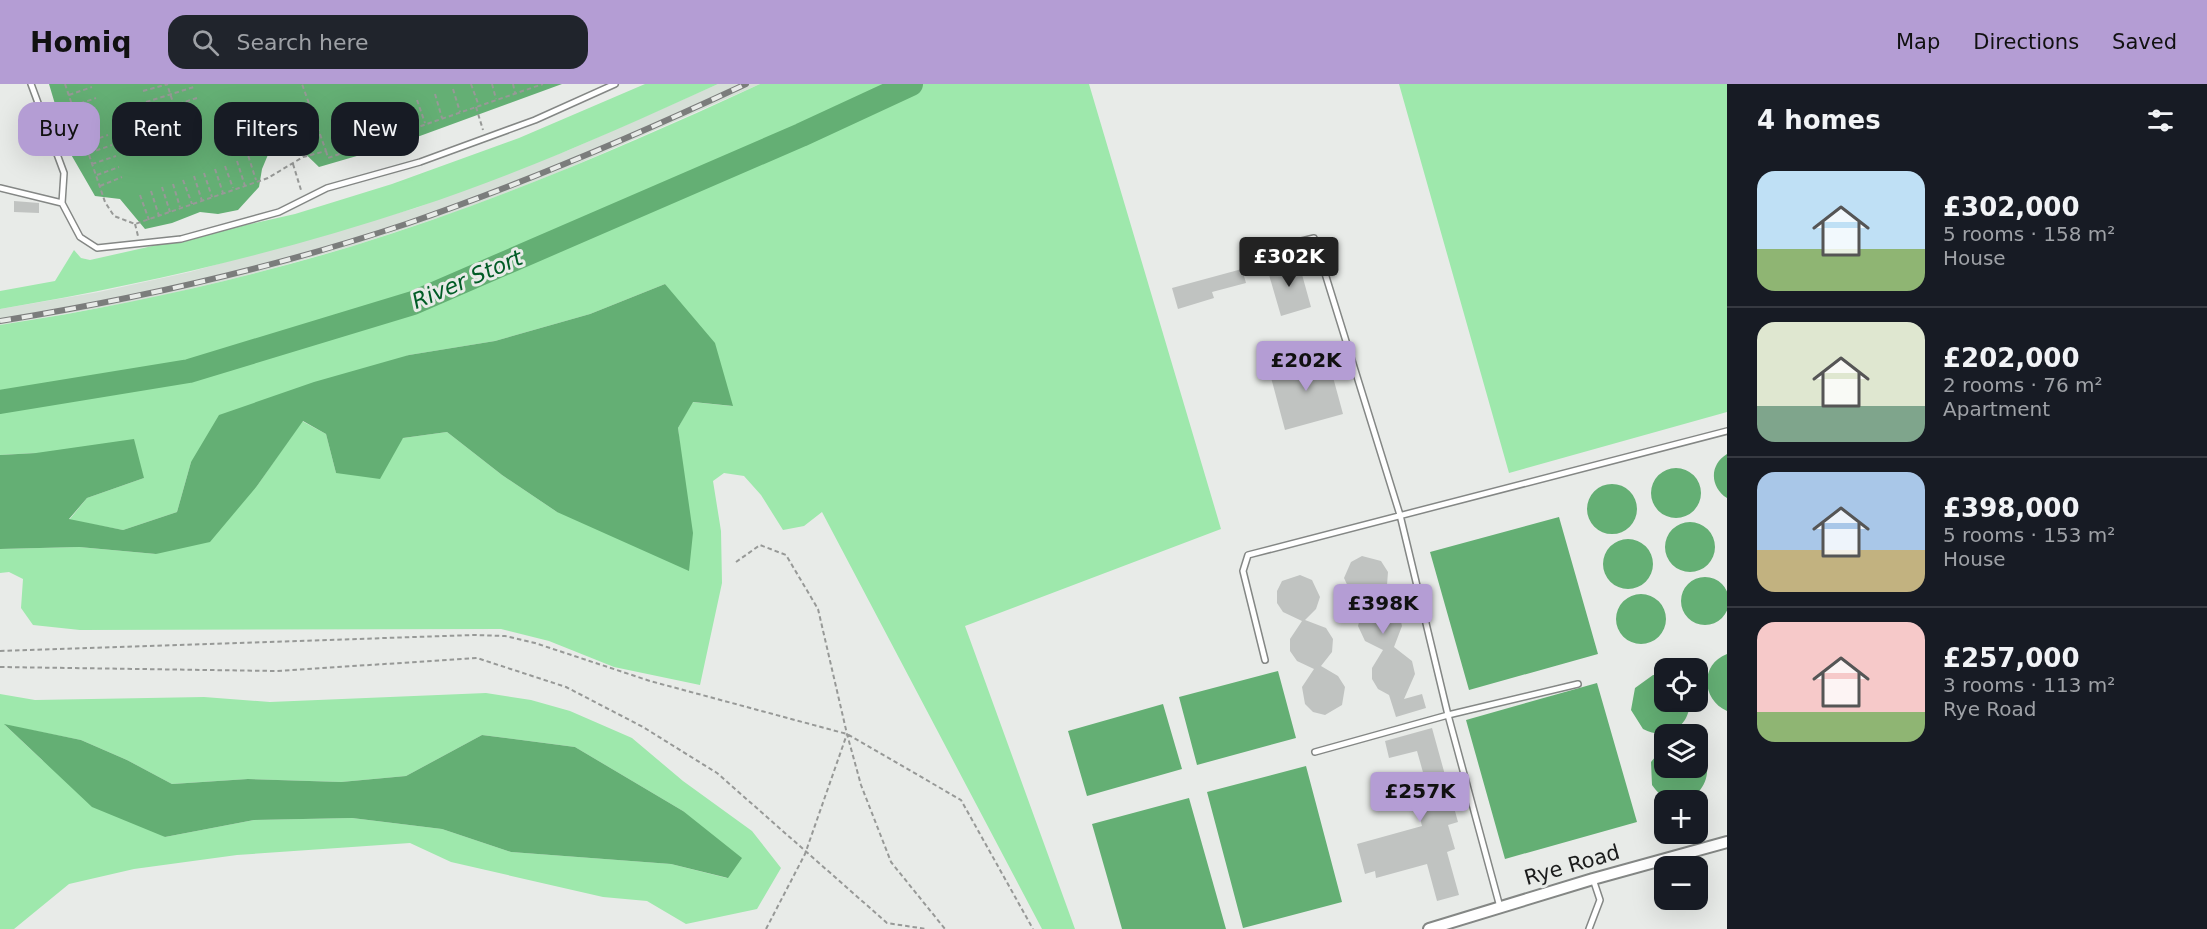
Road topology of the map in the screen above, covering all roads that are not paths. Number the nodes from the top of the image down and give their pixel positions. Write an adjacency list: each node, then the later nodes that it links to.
1 (31, 84): 4 (lane)
2 (615, 84): 4 (lane)
3 (0, 188): 4 (lane)
4 (62, 203)
5 (1256, 252): 7 (lane)
6 (1727, 431): 7 (lane)
7 (1400, 515): 8 (lane); 10 (lane)
8 (1264, 660)
9 (1578, 684): 10 (lane)
10 (1448, 715): 11 (lane); 14 (lane)
11 (1316, 752)
12 (1727, 842): 13 (street, Rye Road)
13 (1593, 879): 14 (street, Rye Road); 16 (lane)
14 (1500, 907): 15 (street, Rye Road)
15 (1428, 929)
16 (1589, 929)

